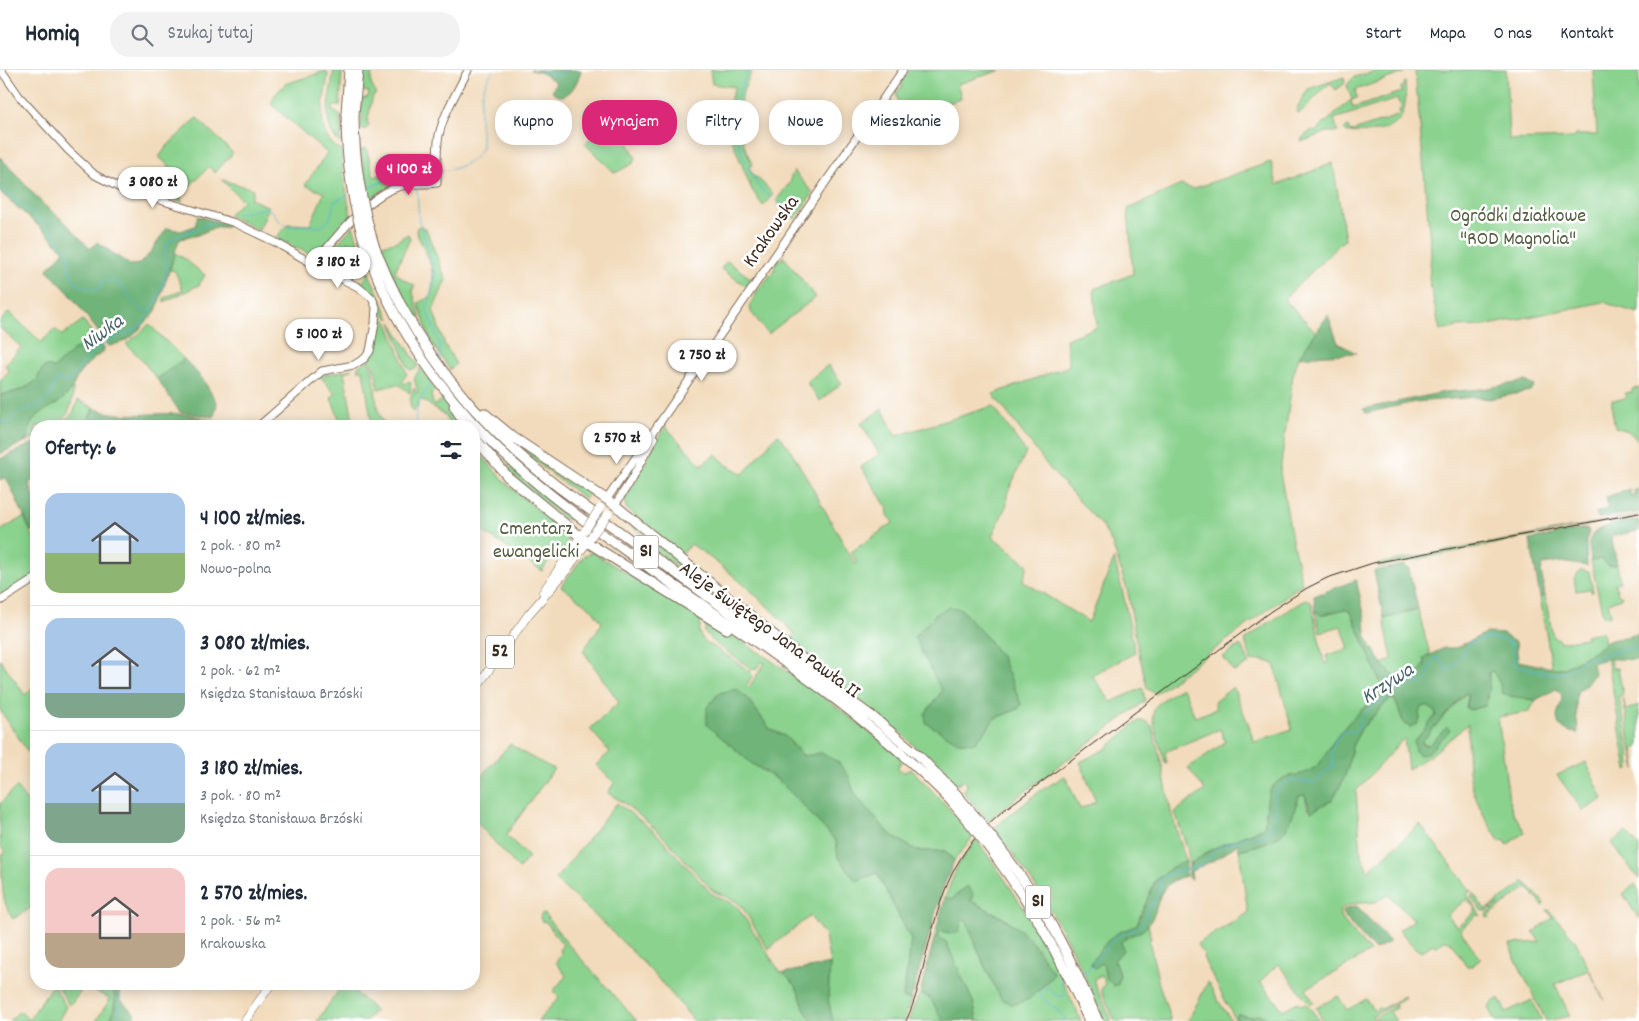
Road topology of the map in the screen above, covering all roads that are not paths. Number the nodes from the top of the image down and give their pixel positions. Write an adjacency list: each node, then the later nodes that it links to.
1 (1, 70): 7 (street)
2 (349, 70): 6 (highway, Aleje świętego Jana Pawła II / S1)
3 (358, 70): 6 (highway, Aleje świętego Jana Pawła II / S1)
4 (468, 70): 7 (street)
5 (903, 70): 15 (street, Krakowska / 52)
6 (350, 114): 8 (highway, Aleje świętego Jana Pawła II / S1, bridge)
7 (314, 265): 10 (street)
8 (443, 382): 9 (highway, Aleje świętego Jana Pawła II / S1); 11 (highway); 12 (highway, Aleje świętego Jana Pawła II / S1)
9 (456, 390): 15 (highway); 22 (highway, Aleje świętego Jana Pawła II / S1)
10 (266, 420)
11 (463, 420)
12 (473, 420)
13 (480, 428): 20 (highway, Aleje świętego Jana Pawła II / S1)
14 (480, 445): 17 (highway)
15 (611, 502): 16 (main road, Krakowska / 52, bridge); 16 (main road, Krakowska / 52, bridge); 22 (highway)
16 (590, 531): 17 (main road, Krakowska / 52)
17 (583, 540): 20 (highway); 21 (main road, Krakowska / 52)
18 (30, 582): 19 (street)
19 (0, 601)
20 (767, 651): 23 (highway, Aleje świętego Jana Pawła II / S1)
21 (480, 682)
22 (849, 699): 23 (highway, Aleje świętego Jana Pawła II / S1)
23 (954, 798): 26 (highway, Aleje świętego Jana Pawła II / S1, bridge); 27 (highway, Aleje świętego Jana Pawła II / S1, bridge)
24 (267, 990): 25 (main road)
25 (245, 1021)
26 (1089, 1021)
27 (1098, 1021)

